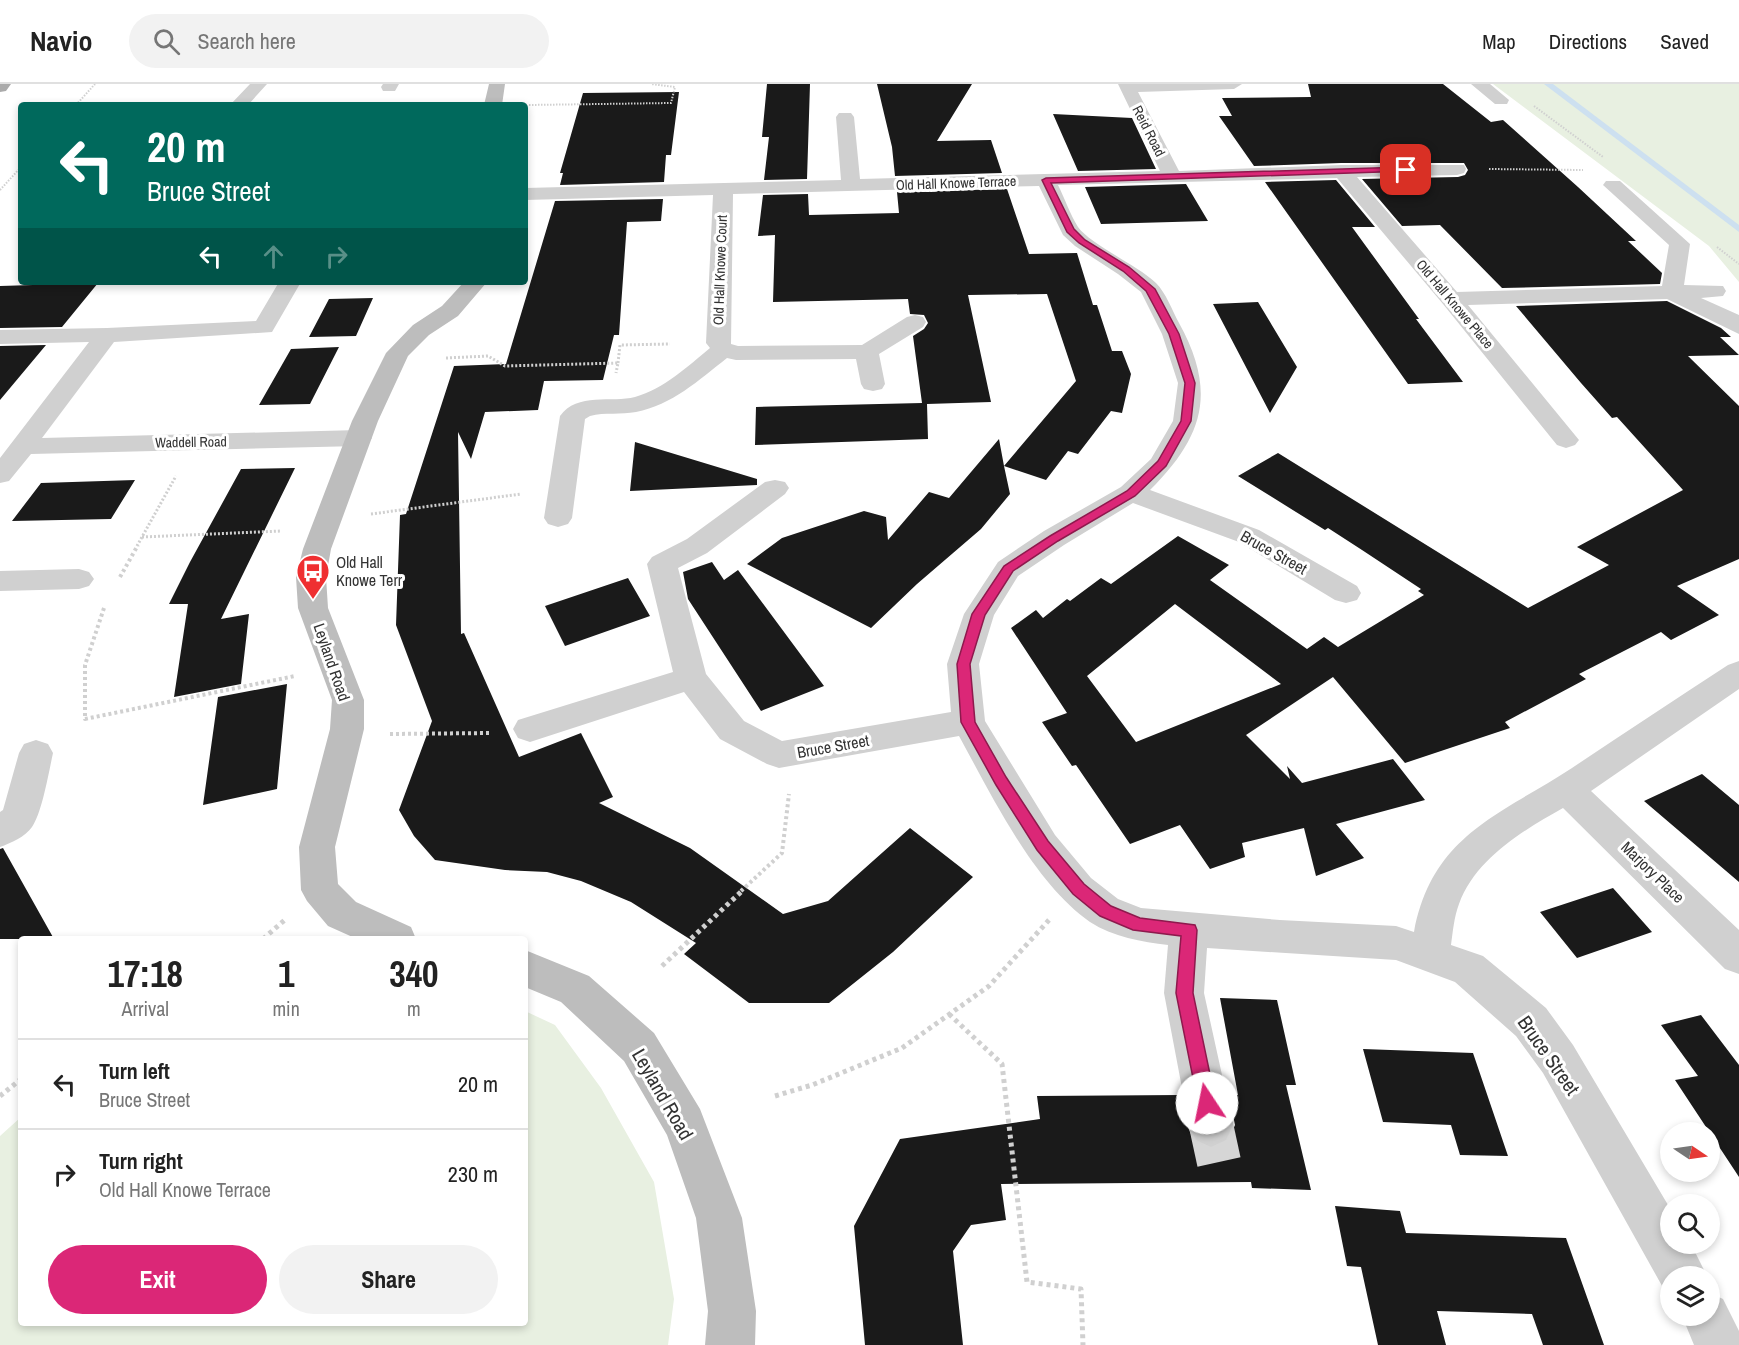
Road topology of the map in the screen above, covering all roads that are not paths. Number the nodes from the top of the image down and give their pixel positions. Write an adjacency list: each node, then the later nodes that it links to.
1 (259, 84): 7 (street)
2 (497, 84): 8 (street)
3 (1234, 84): 5 (street, Reid Road)
4 (1479, 84): 6 (street)
5 (1126, 85): 14 (street, Reid Road)
6 (1502, 100)
7 (242, 102)
8 (494, 102)
9 (845, 117): 16 (street)
10 (1413, 150): 11 (street)
11 (1428, 169): 12 (street, Old Hall Knowe Terrace); 13 (street, Old Hall Knowe Terrace)
12 (1457, 169)
13 (1341, 171): 14 (street, Old Hall Knowe Terrace); 24 (street, Old Hall Knowe Place)
14 (1172, 176): 15 (street, Old Hall Knowe Terrace)
15 (1046, 180): 16 (street, Old Hall Knowe Terrace); 37 (street, Bruce Street)
16 (851, 185): 18 (street, Old Hall Knowe Terrace)
17 (1613, 185): 23 (street)
18 (723, 189): 19 (street, Old Hall Knowe Terrace); 29 (street, Old Hall Knowe Court)
19 (528, 194)
20 (288, 285): 27 (street)
21 (473, 285): 32 (street, Leyland Road)
22 (1716, 291): 23 (street)
23 (1672, 293): 24 (street); 26 (street)
24 (1451, 299): 33 (street, Old Hall Knowe Place)
25 (915, 322): 30 (street)
26 (1739, 327)
27 (107, 335): 28 (street); 34 (street)
28 (0, 337)
29 (720, 346): 30 (street, Old Hall Knowe Court); 38 (street, Old Hall Knowe Court)
30 (867, 352): 31 (street)
31 (873, 384)
32 (358, 438): 34 (street, Waddell Road); 50 (street, Leyland Road)
33 (1566, 440)
34 (23, 446): 35 (street)
35 (0, 476)
36 (775, 488): 43 (street, Bruce Street)
37 (1131, 493): 41 (street, Bruce Street); 44 (street, Bruce Street)
38 (558, 518)
39 (79, 579): 40 (street)
40 (0, 581)
41 (1346, 593)
42 (1739, 673): 47 (street)
43 (691, 678): 44 (street, Bruce Street); 45 (street)
44 (968, 722): 49 (street, Bruce Street)
45 (530, 729)
46 (36, 753): 48 (street)
47 (1567, 789): 51 (street); 52 (street, Marjory Place)
48 (0, 832)
49 (1189, 930): 51 (street, Bruce Street); 54 (street)
50 (390, 936)
51 (1430, 953): 55 (street, Bruce Street)
52 (1739, 956)
53 (528, 969): 57 (street, Leyland Road)
54 (1211, 1125)
55 (1677, 1266)
56 (1711, 1326): 58 (street)
57 (730, 1345)
58 (1720, 1345)

